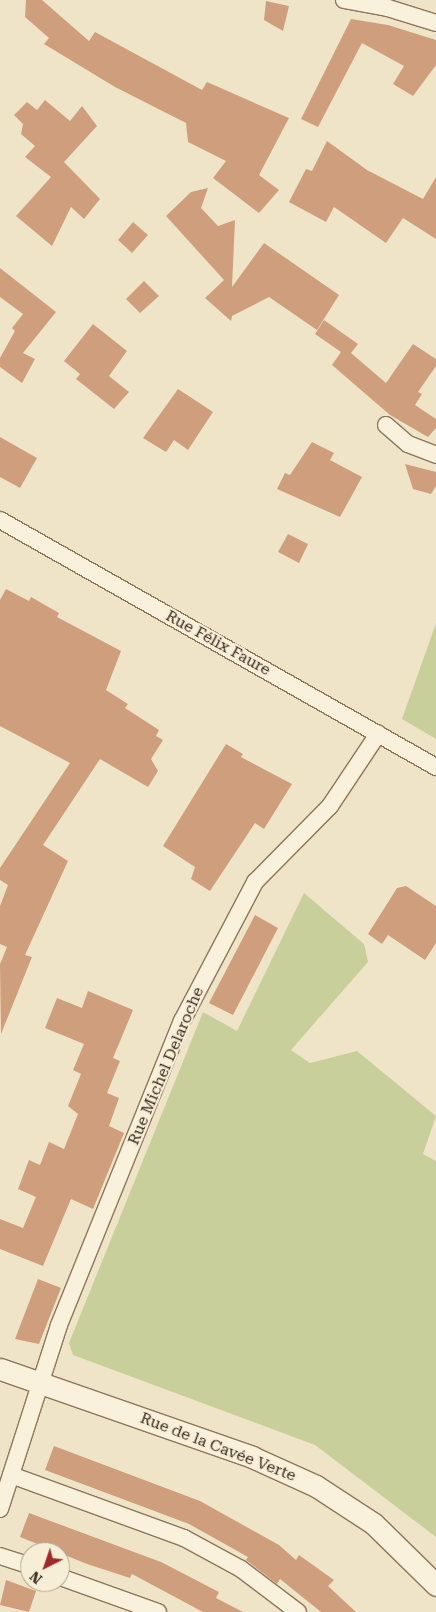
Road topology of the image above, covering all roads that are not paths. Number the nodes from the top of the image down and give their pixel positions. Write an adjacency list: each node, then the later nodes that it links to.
1 (344, 0): 2 (street)
2 (383, 4): 3 (street)
3 (436, 23)
4 (386, 425): 5 (street)
5 (436, 455)
6 (0, 520): 7 (street, Rue Félix Faure)
7 (378, 734): 8 (street, Rue Félix Faure); 10 (street, Rue Michel Delaroche)
8 (436, 767)
9 (0, 1369): 10 (street, Rue de la Cavée Verte)
10 (41, 1380): 11 (street, Rue Michel Delaroche); 16 (street, Rue de la Cavée Verte)
11 (11, 1475): 12 (street, Rue Michel Delaroche); 18 (street)
12 (0, 1509)
13 (0, 1556): 14 (street)
14 (20, 1563)
15 (70, 1581): 17 (street)
16 (436, 1585)
17 (158, 1612)
18 (298, 1612)

